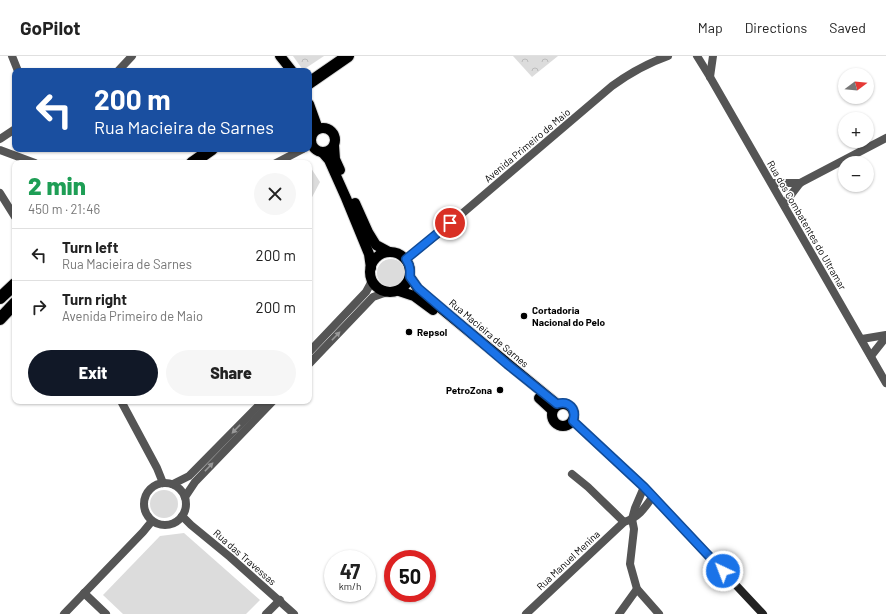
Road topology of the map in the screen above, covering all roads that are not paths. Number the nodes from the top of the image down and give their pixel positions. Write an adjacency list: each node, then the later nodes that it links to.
1 (12, 56): 9 (street)
2 (132, 56): 10 (street)
3 (280, 56): 11 (main road)
4 (335, 56): 12 (highway)
5 (348, 56): 14 (highway)
6 (668, 56): 38 (street, Avenida Primeiro de Maio)
7 (697, 56): 13 (street, Rua dos Combatentes do Ultramar)
8 (713, 56): 13 (street)
9 (17, 68)
10 (121, 68)
11 (290, 68)
12 (312, 77)
13 (710, 77): 32 (street, Rua dos Combatentes do Ultramar)
14 (312, 78)
15 (312, 112): 16 (main road)
16 (318, 129): 18 (main road); 21 (main road)
17 (12, 131): 20 (street)
18 (312, 134)
19 (886, 138): 33 (street)
20 (0, 139)
21 (334, 145): 27 (main road); 37 (main road)
22 (312, 148): 27 (main road)
23 (0, 150): 28 (street)
24 (198, 152): 29 (highway)
25 (208, 152): 30 (highway)
26 (297, 152): 31 (street)
27 (322, 152): 39 (main road)
28 (27, 160)
29 (186, 160)
30 (196, 160)
31 (282, 160)
32 (772, 183): 33 (street); 35 (street, Rua dos Combatentes do Ultramar)
33 (800, 183): 35 (street)
34 (0, 193): 36 (street)
35 (784, 204): 51 (street, Rua dos Combatentes do Ultramar)
36 (12, 213)
37 (389, 252): 38 (main road); 39 (main road)
38 (406, 259): 40 (main road)
39 (371, 268): 41 (main road)
40 (410, 277): 43 (main road); 59 (main road, Rua Macieira de Sarnes)
41 (372, 281): 44 (main road); 52 (street)
42 (12, 287): 45 (highway)
43 (399, 291): 44 (main road); 59 (main road, Rua Macieira de Sarnes)
44 (387, 292): 54 (street, one-way to 44)
45 (0, 298)
46 (12, 300): 48 (highway)
47 (12, 306): 49 (highway)
48 (0, 311)
49 (0, 319)
50 (886, 336): 51 (street); 53 (street)
51 (862, 339): 53 (street, Rua dos Combatentes do Ultramar)
52 (312, 349)
53 (871, 356): 55 (street, Rua dos Combatentes do Ultramar)
54 (312, 361)
55 (886, 383)
56 (122, 404): 62 (street)
57 (260, 404): 63 (street, one-way to 63)
58 (270, 404): 66 (street, one-way to 58)
59 (555, 407): 60 (main road); 60 (main road)
60 (573, 421): 64 (main road)
61 (572, 474): 68 (street)
62 (163, 483): 63 (street); 69 (street)
63 (173, 484): 66 (street)
64 (644, 487): 65 (main road); 68 (street)
65 (653, 496): 68 (street, Rua Manuel Menina); 80 (main road)
66 (185, 497): 67 (street)
67 (182, 516): 69 (street); 72 (street, Rua das Travessas)
68 (628, 520): 70 (street); 77 (street, Rua Manuel Menina)
69 (152, 521): 71 (street)
70 (637, 588): 78 (street); 79 (street)
71 (84, 593): 73 (street); 74 (street)
72 (280, 600): 75 (street); 76 (street, Rua das Travessas)
73 (64, 614)
74 (106, 614)
75 (266, 614)
76 (294, 614)
77 (526, 614)
78 (619, 614)
79 (659, 614)
80 (763, 614)

